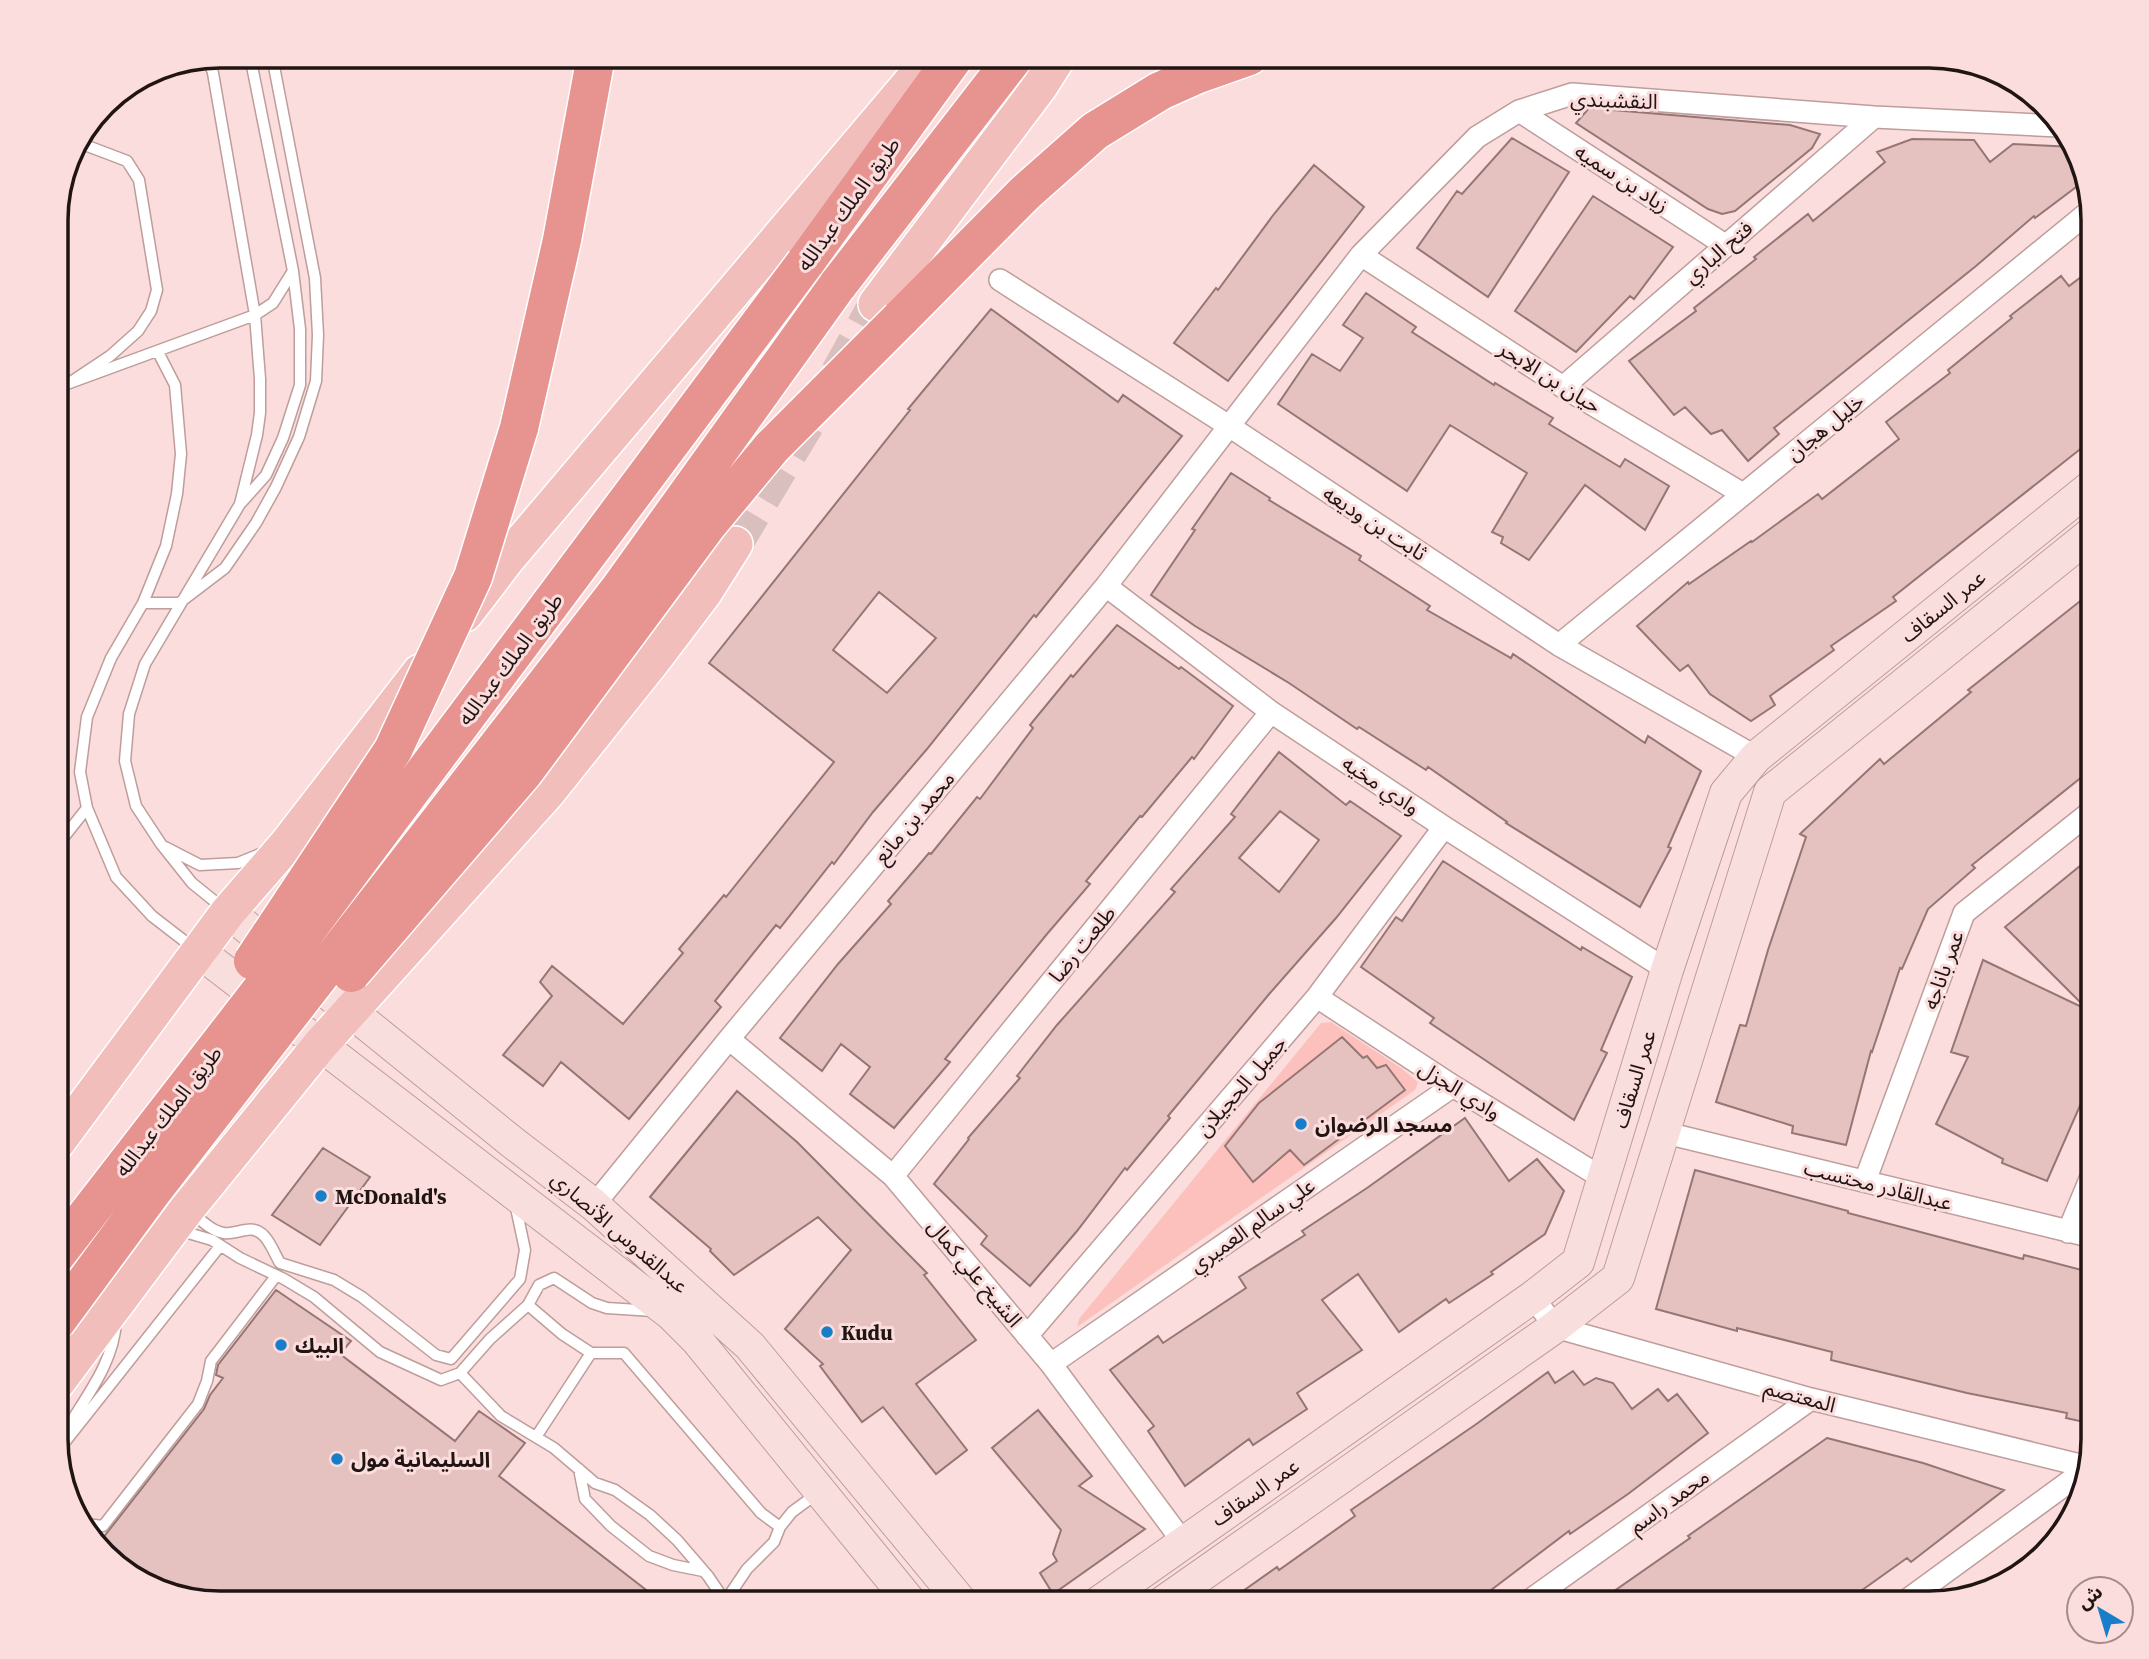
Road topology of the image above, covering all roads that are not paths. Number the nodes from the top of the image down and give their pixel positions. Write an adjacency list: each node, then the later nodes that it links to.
1 (1214, 68): 19 (highway)
2 (212, 69): 20 (lane)
3 (253, 69): 17 (lane)
4 (275, 69): 32 (lane)
5 (594, 69): 62 (highway, bridge)
6 (922, 69): 41 (main road)
7 (946, 69): 63 (highway, طريق الملك عبدالله, bridge)
8 (1005, 69): 55 (highway, طريق الملك عبدالله, bridge)
9 (1051, 69): 19 (main road)
10 (1520, 111): 11 (street, النقشبندي); 15 (street, زياد بن سميه); 16 (street, النقشبندي)
11 (1874, 117): 12 (street, النقشبندي); 15 (street, فتح الباري)
12 (2046, 124)
13 (88, 146): 22 (lane)
14 (2081, 218): 25 (street, خليل هجان)
15 (1725, 245): 23 (street, فتح الباري)
16 (1361, 255): 23 (street, حيان بن الابحر); 24 (street, النقشبندي)
17 (293, 271): 20 (lane); 27 (lane)
18 (1000, 280): 24 (street, ثابت بن وديعه)
19 (888, 311): 55 (highway, bridge)
20 (255, 315): 21 (lane); 27 (lane)
21 (158, 352): 22 (lane); 31 (lane)
22 (71, 382)
23 (1563, 387): 25 (street, حيان بن الابحر)
24 (1229, 426): 30 (street, محمد بن مانع); 33 (street, ثابت بن وديعه)
25 (1743, 494): 33 (street, خليل هجان)
26 (2081, 495): 35 (street, عمر السقاف)
27 (240, 504): 32 (lane)
28 (2081, 542): 51 (street, عمر السقاف)
29 (735, 544): 46 (main road)
30 (1106, 586): 34 (street, وادي مخيه); 47 (street, محمد بن مانع)
31 (143, 603): 32 (lane); 36 (lane)
32 (180, 603): 40 (lane)
33 (1559, 645): 35 (street, ثابت بن وديعه)
34 (1271, 712): 38 (street, وادي مخيه); 52 (street, طلعت رضا)
35 (1756, 757): 44 (street, عمر السقاف)
36 (87, 808): 39 (lane); 43 (lane)
37 (2081, 820): 54 (street, عمر باناجه)
38 (1444, 827): 44 (street, وادي مخيه); 45 (street, جميل الحجيلان)
39 (69, 831)
40 (161, 844): 41 (lane); 42 (lane)
41 (287, 844): 42 (main road)
42 (228, 912): 43 (main road); 46 (street, عبدالقدوس الأنصاري)
43 (198, 951): 48 (street, عبدالقدوس الأنصاري); 50 (main road)
44 (1667, 970): 53 (street, عمر السقاف)
45 (1317, 997): 49 (street, وادي الجزل); 72 (street, جميل الحجيلان)
46 (349, 1011): 48 (main road); 58 (street, عبدالقدوس الأنصاري)
47 (729, 1039): 52 (street, الشيخ علي كمال); 58 (street, محمد بن مانع)
48 (320, 1045): 56 (street, عبدالقدوس الأنصاري); 59 (main road)
49 (1453, 1086): 53 (street, وادي الجزل); 74 (street, علي سالم العميري)
50 (69, 1126)
51 (1662, 1132): 54 (street, عبدالقادر محتسب); 71 (street, عمر السقاف)
52 (893, 1176): 72 (street, الشيخ علي كمال)
53 (1604, 1179): 66 (street, عمر السقاف)
54 (1865, 1181): 60 (street, عبدالقادر محتسب)
55 (154, 1189): 68 (highway, bridge)
56 (512, 1193): 59 (lane); 70 (street, عبدالقدوس الأنصاري)
57 (2081, 1201): 60 (street)
58 (594, 1205): 93 (street, عبدالقدوس الأنصاري)
59 (179, 1219): 64 (lane); 67 (main road)
60 (2068, 1232): 61 (street, عبدالقادر محتسب)
61 (2081, 1235)
62 (69, 1238)
63 (69, 1239)
64 (220, 1245): 65 (lane); 79 (lane)
65 (276, 1276): 76 (lane); 85 (lane)
66 (1533, 1297): 71 (street); 87 (street, عمر السقاف)
67 (117, 1303): 75 (main road); 78 (lane)
68 (69, 1304)
69 (528, 1305): 70 (lane); 73 (lane); 76 (lane)
70 (671, 1314): 84 (street, عبدالقدوس الأنصاري)
71 (1555, 1327): 77 (street, المعتصم); 95 (street, عمر السقاف)
72 (1027, 1336): 74 (street, الشيخ علي كمال)
73 (591, 1353): 80 (lane); 86 (lane)
74 (1051, 1364): 87 (street, الشيخ علي كمال)
75 (69, 1367)
76 (460, 1373): 80 (lane)
77 (1811, 1399): 81 (street, المعتصم); 96 (street, محمد راسم)
78 (69, 1428)
79 (69, 1434)
80 (536, 1437): 82 (lane)
81 (2078, 1465)
82 (579, 1469): 88 (lane); 88 (lane)
83 (2076, 1477): 89 (street)
84 (818, 1489): 86 (lane); 92 (street, عبدالقدوس الأنصاري)
85 (95, 1525)
86 (780, 1527): 91 (lane)
87 (1183, 1542): 94 (street, عمر السقاف)
88 (704, 1571): 90 (lane)
89 (1937, 1590)
90 (717, 1591)
91 (732, 1591)
92 (901, 1591)
93 (952, 1591)
94 (1115, 1591)
95 (1179, 1591)
96 (1543, 1591)

